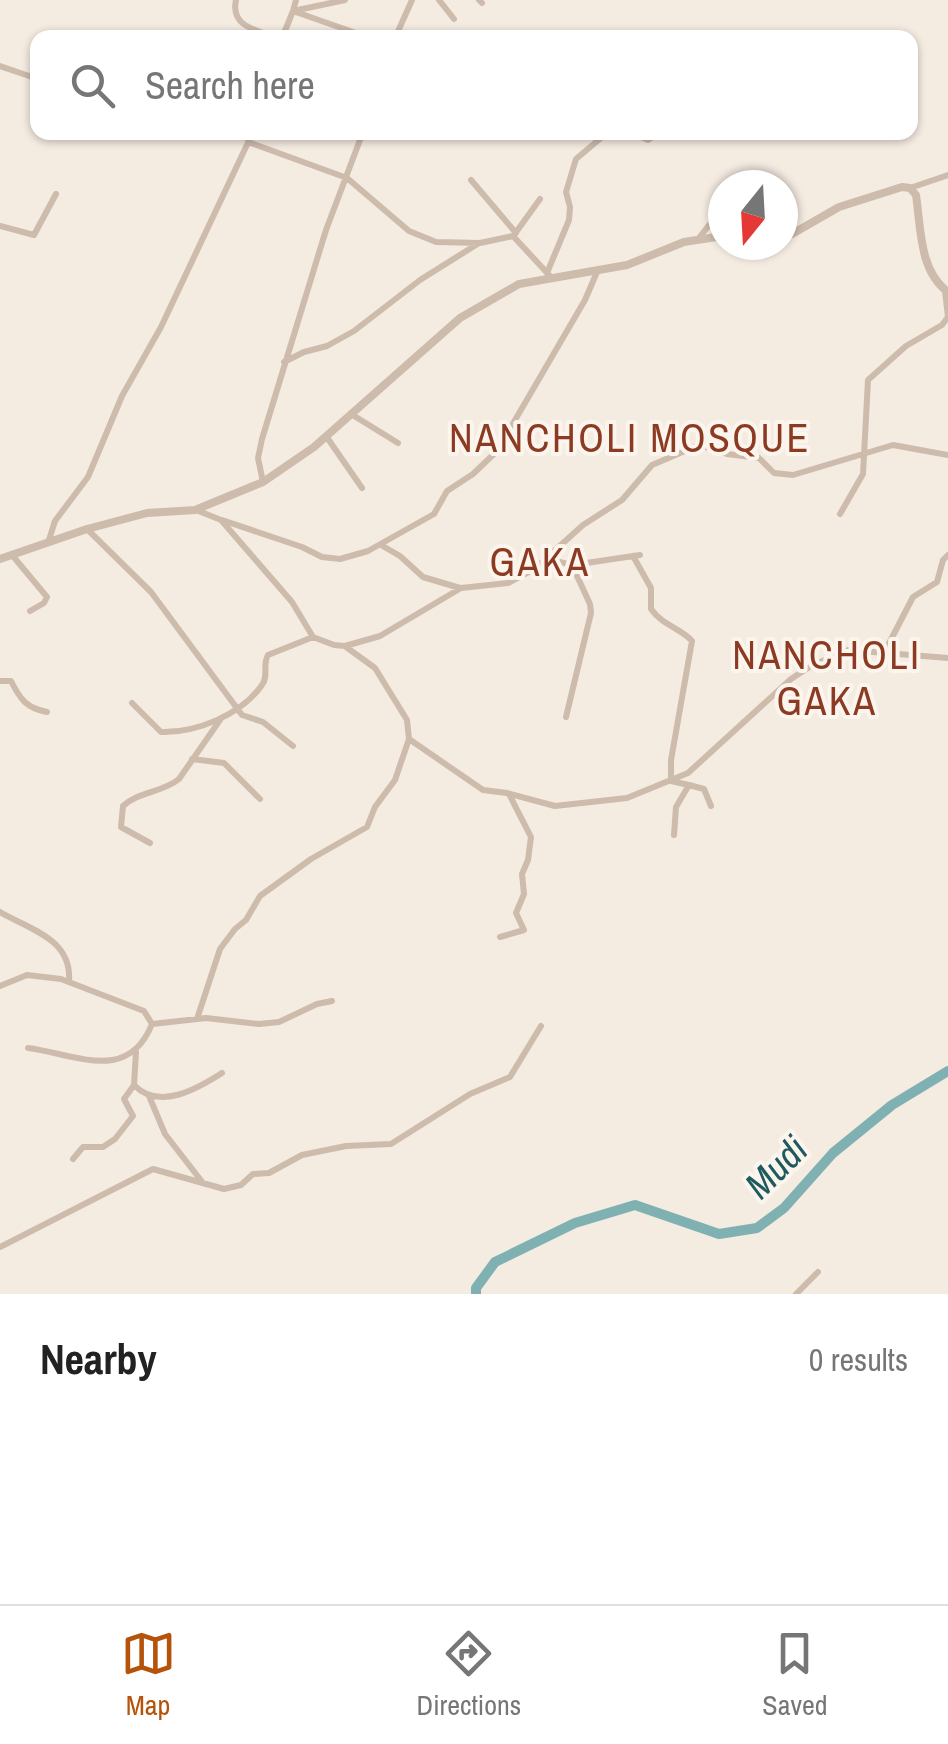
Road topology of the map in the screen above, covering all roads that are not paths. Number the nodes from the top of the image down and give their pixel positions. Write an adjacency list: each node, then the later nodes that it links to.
1 (236, 0): 8 (street)
2 (296, 0): 6 (street)
3 (345, 0): 6 (street)
4 (412, 0): 11 (street)
5 (439, 0): 7 (street)
6 (292, 11): 9 (street); 10 (street)
7 (454, 19)
8 (260, 30)
9 (283, 30)
10 (347, 30)
11 (399, 30)
12 (0, 66): 13 (street)
13 (30, 76)
14 (360, 140): 18 (street)
15 (599, 140): 31 (street)
16 (248, 142): 18 (street); 46 (street)
17 (948, 176): 20 (street)
18 (347, 178): 29 (street); 34 (street)
19 (471, 180): 26 (street)
20 (910, 188): 25 (street); 32 (street)
21 (56, 194): 24 (street)
22 (540, 199): 26 (street)
23 (708, 225): 28 (street)
24 (0, 226)
25 (798, 231)
26 (514, 235): 29 (street); 31 (street)
27 (708, 237): 28 (street)
28 (699, 238): 30 (street)
29 (480, 242): 34 (street)
30 (597, 272): 31 (street); 47 (street)
31 (549, 275): 35 (street)
32 (946, 291): 33 (street)
33 (948, 317): 39 (street)
34 (284, 362): 40 (street)
35 (350, 414): 36 (street); 37 (street)
36 (326, 436): 40 (street); 41 (street)
37 (398, 443)
38 (948, 454): 39 (street)
39 (863, 456): 43 (street); 51 (street)
40 (264, 482): 42 (street)
41 (362, 488)
42 (195, 510): 44 (street); 45 (street)
43 (840, 514)
44 (221, 520): 47 (street); 55 (street)
45 (87, 529): 46 (street); 61 (street)
46 (48, 543): 48 (street)
47 (381, 545): 53 (street)
48 (12, 555): 50 (street); 54 (street)
49 (948, 555): 57 (street)
50 (0, 559)
51 (541, 564): 52 (street); 53 (street)
52 (572, 565): 63 (street); 68 (street)
53 (461, 588): 56 (street)
54 (30, 611)
55 (313, 637): 56 (street); 61 (street)
56 (345, 646): 65 (street)
57 (884, 653): 58 (street); 68 (street)
58 (948, 658)
59 (0, 680): 62 (street)
60 (132, 702): 64 (street)
61 (237, 708): 64 (street); 66 (street)
62 (47, 712)
63 (566, 717)
64 (220, 719): 67 (street)
65 (409, 740): 70 (street); 80 (street)
66 (293, 746)
67 (192, 758): 71 (street); 74 (street)
68 (671, 781): 69 (street); 70 (street)
69 (690, 785): 72 (street); 73 (street)
70 (510, 796): 76 (street)
71 (260, 799)
72 (711, 806)
73 (674, 835)
74 (150, 844)
75 (0, 912): 77 (street)
76 (500, 937)
77 (69, 981): 78 (street); 81 (street)
78 (0, 986)
79 (332, 1001): 80 (street)
80 (197, 1019): 81 (street)
81 (152, 1024): 84 (street)
82 (542, 1026): 89 (street)
83 (28, 1048): 84 (street)
84 (136, 1051): 86 (street)
85 (222, 1073): 87 (street)
86 (134, 1085): 87 (street); 88 (street)
87 (149, 1096): 89 (street)
88 (73, 1159)
89 (205, 1185): 90 (street)
90 (0, 1247)
91 (818, 1272): 92 (street)
92 (796, 1294)

